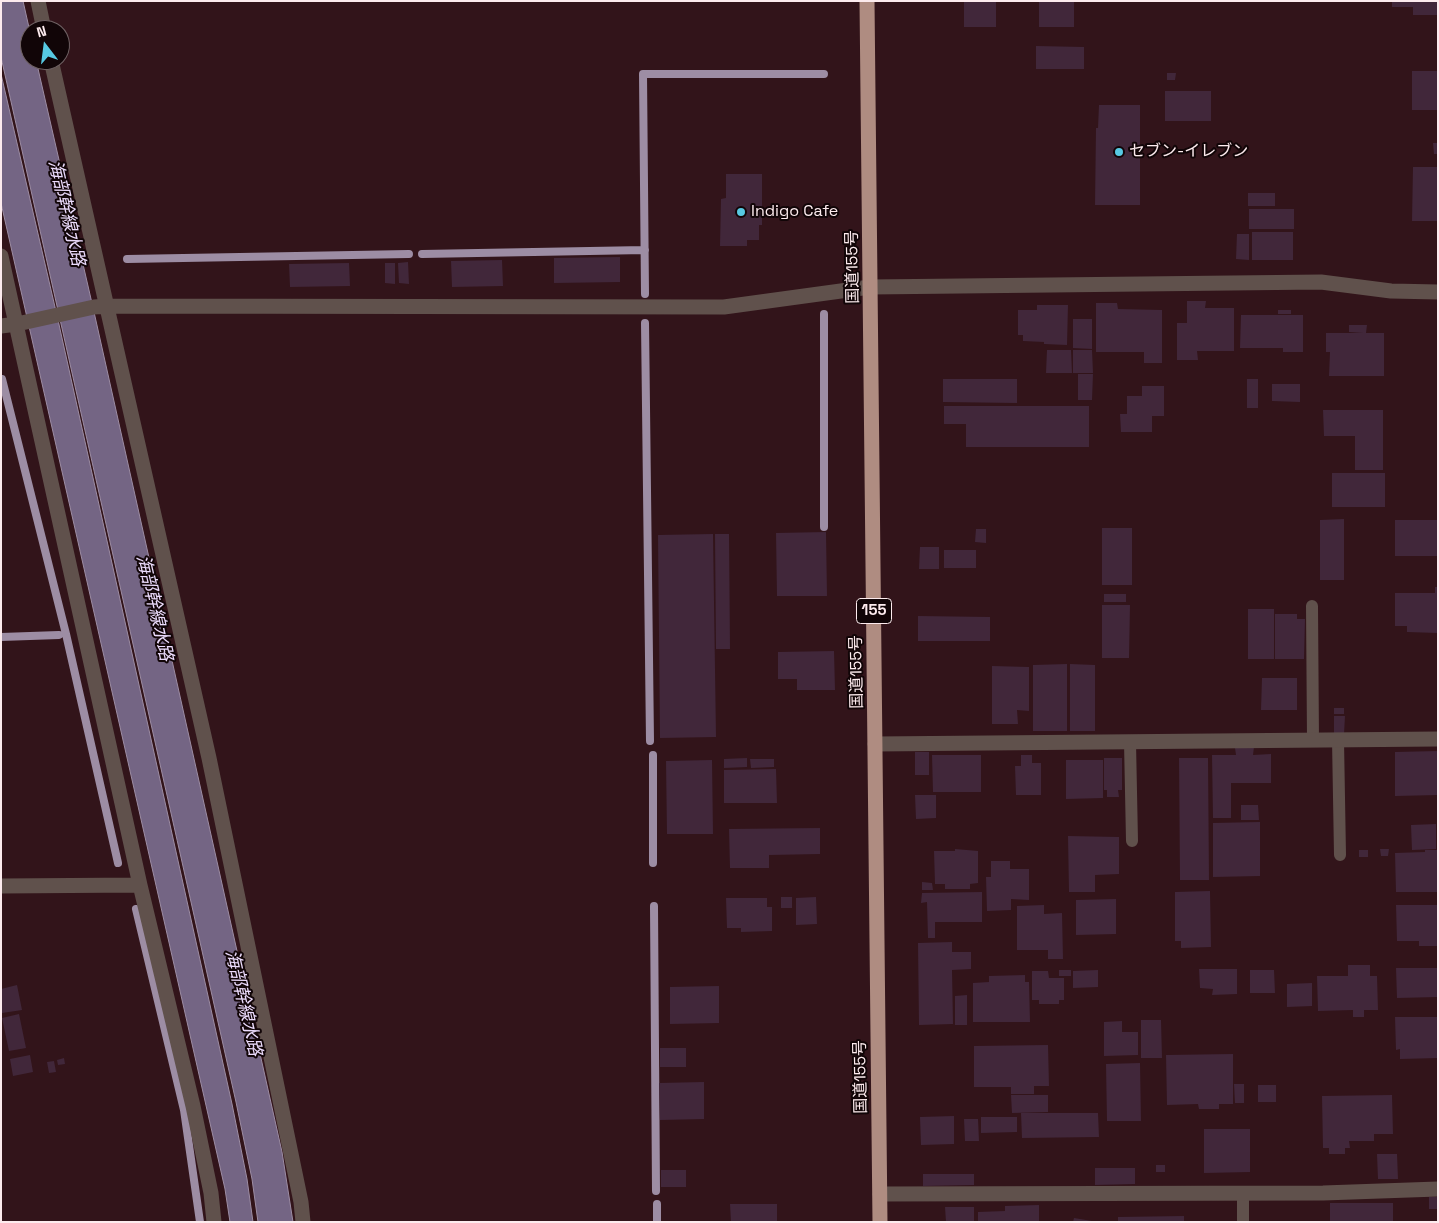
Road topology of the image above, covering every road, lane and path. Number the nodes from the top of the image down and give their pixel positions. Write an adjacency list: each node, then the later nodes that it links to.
1 (38, 1): 3 (street)
2 (867, 1): 6 (highway, 国道155号 / 155)
3 (42, 20)
4 (53, 70): 8 (street)
5 (1, 256): 9 (street)
6 (870, 286): 7 (street); 8 (street); 16 (highway, 国道155号 / 155)
7 (1438, 292)
8 (101, 307): 9 (street); 25 (street)
9 (21, 323): 10 (street); 19 (street)
10 (1, 326)
11 (1312, 606): 13 (lane)
12 (1438, 739): 14 (street)
13 (1313, 740): 14 (street); 15 (street)
14 (1338, 740): 18 (lane)
15 (1130, 742): 16 (street); 17 (lane)
16 (875, 744): 23 (highway, 国道155号 / 155)
17 (1132, 841)
18 (1340, 855)
19 (140, 884): 20 (street); 24 (street)
20 (1, 886)
21 (1438, 1189): 22 (street)
22 (1243, 1193): 23 (street); 27 (lane)
23 (880, 1194): 26 (highway, 国道155号 / 155)
24 (214, 1222)
25 (303, 1222)
26 (880, 1222)
27 (1243, 1222)

